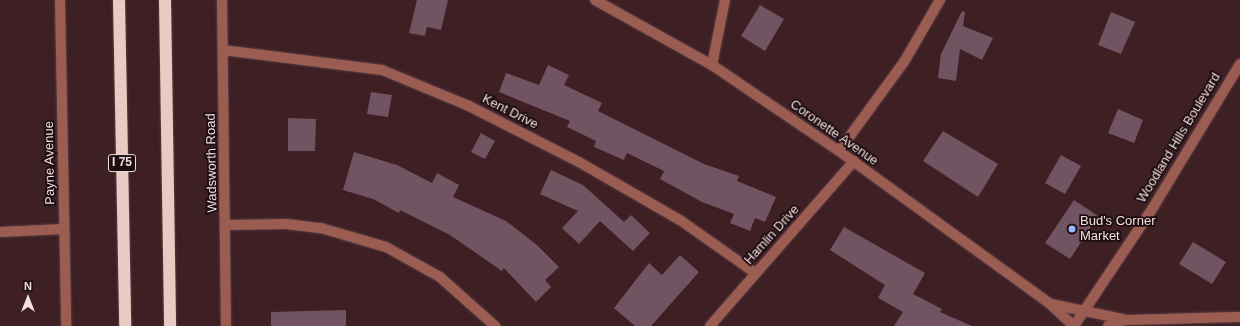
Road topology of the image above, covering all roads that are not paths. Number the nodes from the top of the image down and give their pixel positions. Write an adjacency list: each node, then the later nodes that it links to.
1 (60, 0): 14 (street, Payne Avenue)
2 (119, 0): 22 (highway, I 75)
3 (165, 0): 23 (highway)
4 (222, 0): 8 (street, Wadsworth Road)
5 (595, 0): 10 (street, Coronette Avenue)
6 (725, 0): 10 (street)
7 (940, 0): 11 (street)
8 (223, 50): 13 (street, Wadsworth Road); 16 (street, Kent Drive)
9 (1240, 64): 18 (street, Woodland Hills Boulevard)
10 (712, 65): 11 (street, Coronette Avenue)
11 (839, 151): 12 (street, Coronette Avenue)
12 (854, 161): 16 (street, Hamlin Drive); 17 (street, Coronette Avenue)
13 (226, 225): 24 (street, Wadsworth Road); 25 (street)
14 (64, 230): 15 (street); 21 (street, Payne Avenue)
15 (0, 232)
16 (755, 273): 26 (street, Hamlin Drive)
17 (1049, 304): 18 (street, Coronette Avenue); 27 (street, Coronette Avenue)
18 (1085, 313): 20 (street, Coronette Avenue); 27 (street, Woodland Hills Boulevard)
19 (1240, 317): 20 (street, Coronette Avenue)
20 (1124, 320): 28 (street, Coronette Avenue)
21 (66, 326)
22 (125, 326)
23 (170, 326)
24 (226, 326)
25 (495, 326)
26 (710, 326)
27 (1074, 326)
28 (1108, 326)

